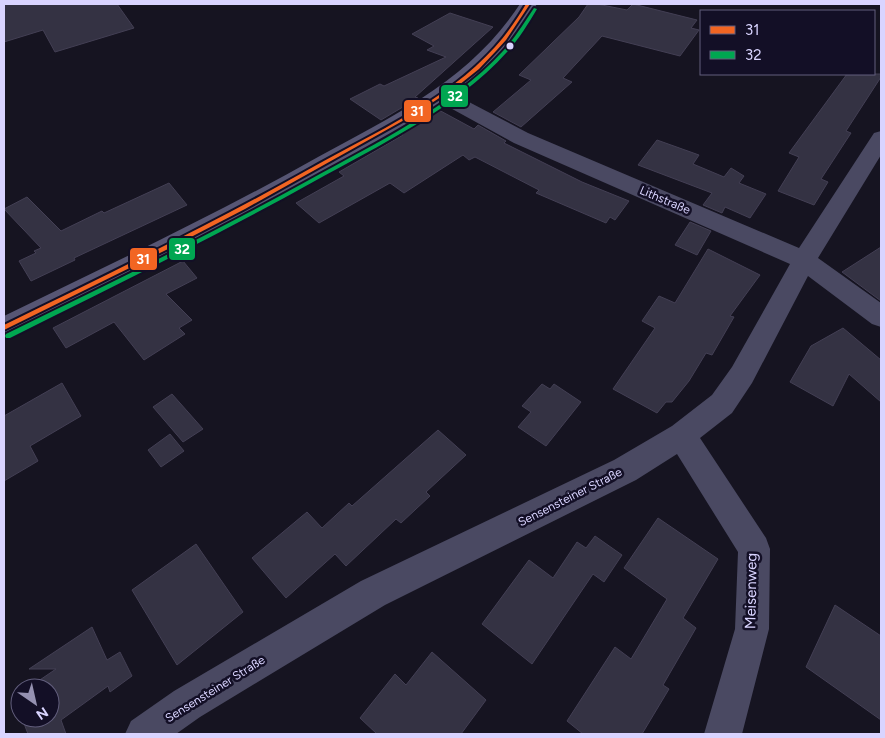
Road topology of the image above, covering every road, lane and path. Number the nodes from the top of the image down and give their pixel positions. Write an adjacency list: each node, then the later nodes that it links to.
1 (528, 4): 2 (main road)
2 (441, 95): 4 (street, Lithstraße); 6 (main road)
3 (880, 143): 4 (street, Sensensteiner Straße)
4 (804, 260): 5 (street, Lithstraße); 7 (street, Sensensteiner Straße)
5 (881, 317)
6 (4, 328)
7 (682, 435): 8 (street, Sensensteiner Straße); 9 (street, Meisenweg)
8 (144, 734)
9 (723, 734)

